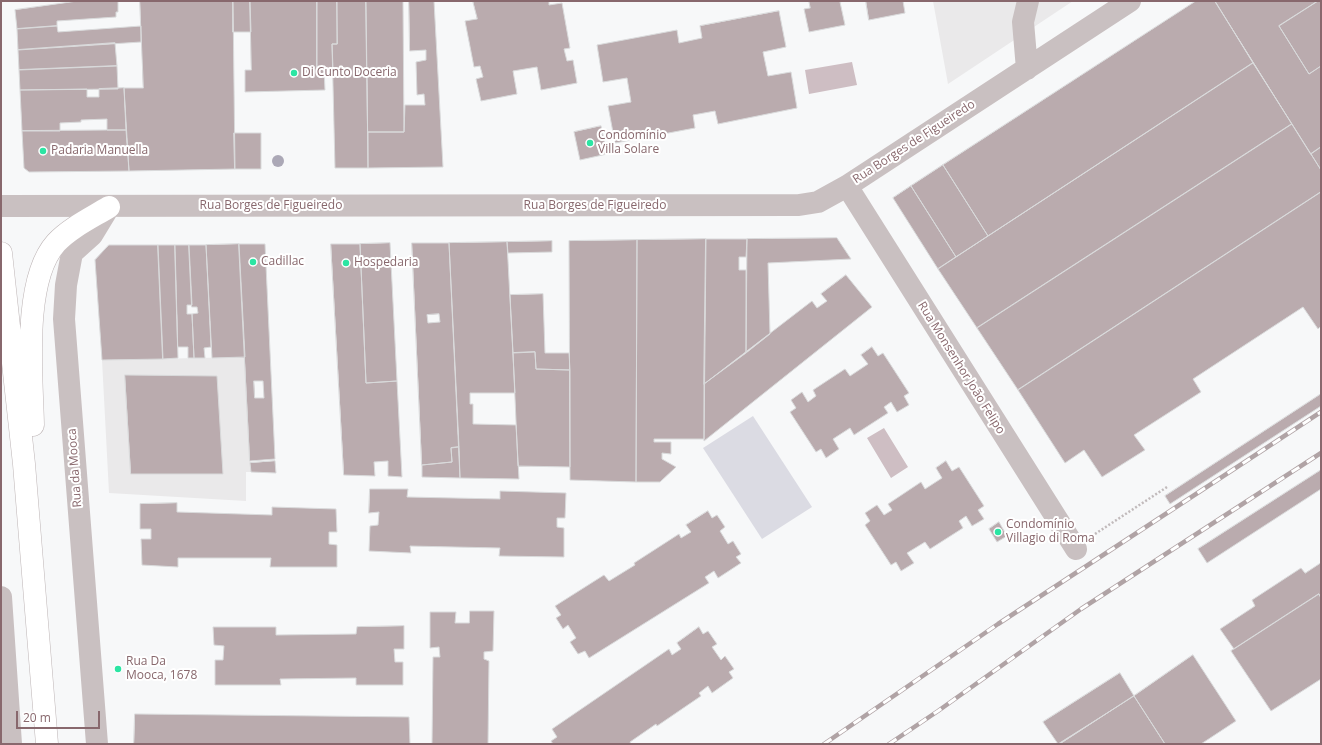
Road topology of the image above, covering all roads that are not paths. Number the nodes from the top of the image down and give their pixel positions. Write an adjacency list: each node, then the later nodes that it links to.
1 (1028, 1): 3 (street)
2 (1130, 1): 3 (street, Rua Borges de Figueiredo)
3 (1027, 68): 4 (street, Rua Borges de Figueiredo)
4 (847, 186): 6 (street, Rua Borges de Figueiredo); 9 (street, Rua Monsenhor João Felipo)
5 (1, 206): 6 (street, Rua Borges de Figueiredo)
6 (109, 207): 8 (main road); 13 (street, Rua da Mooca)
7 (1, 253): 8 (main road)
8 (24, 464): 12 (main road)
9 (1075, 548)
10 (1, 597): 11 (street)
11 (11, 744)
12 (47, 744)
13 (96, 744)

